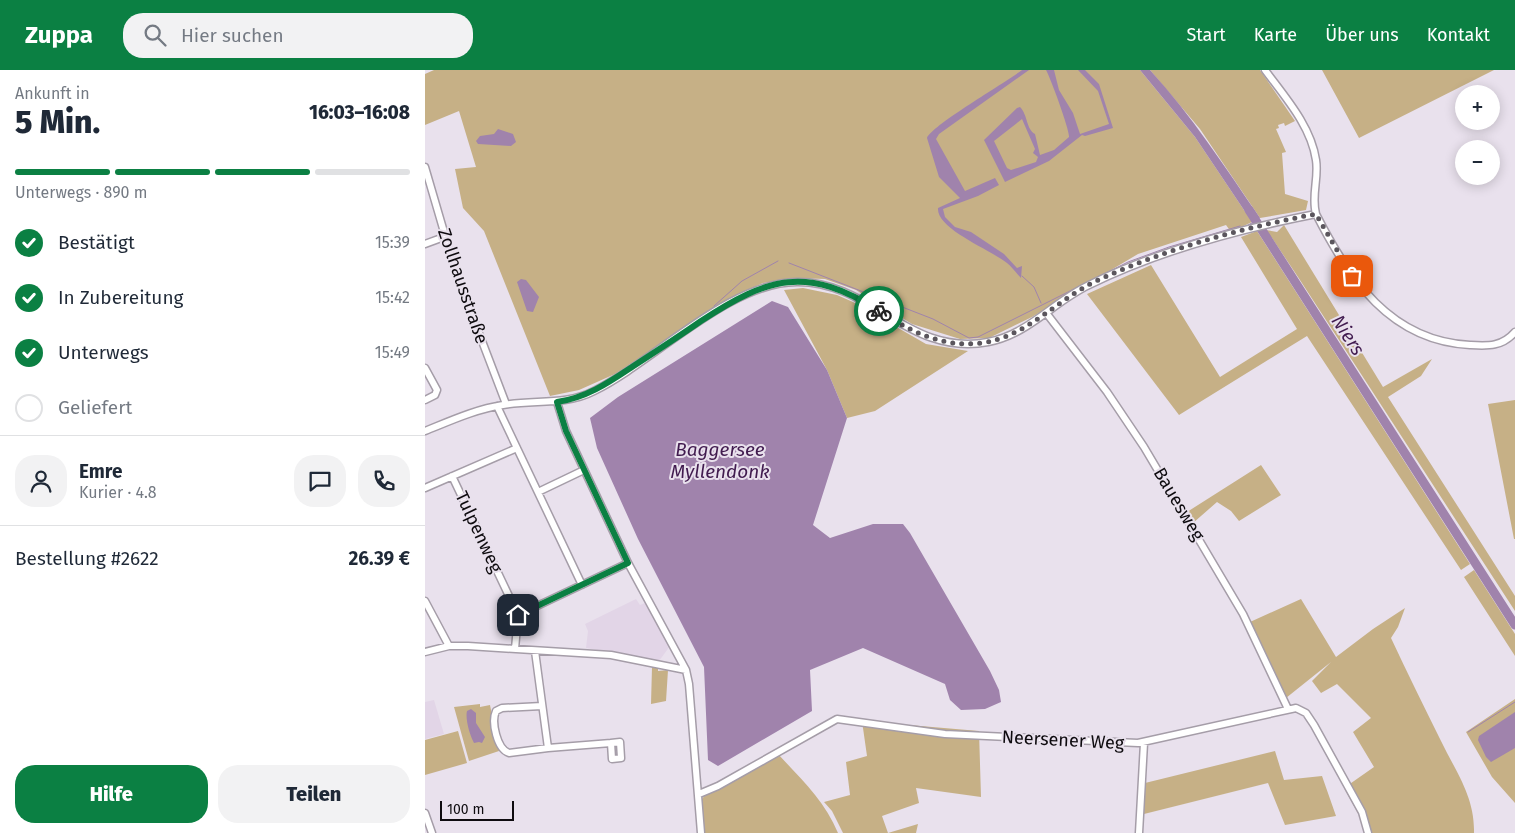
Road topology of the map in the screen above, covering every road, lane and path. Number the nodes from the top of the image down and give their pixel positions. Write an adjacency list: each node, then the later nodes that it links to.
1 (1265, 70): 3 (street)
2 (425, 167): 4 (street, Zollhausstraße)
3 (1316, 214): 6 (street); 7 (street)
4 (444, 237): 5 (street); 11 (street, Zollhausstraße)
5 (425, 244)
6 (1047, 314): 10 (street); 29 (street, Bauesweg)
7 (1514, 336)
8 (425, 368): 9 (street)
9 (425, 400)
10 (557, 402): 11 (street); 15 (street)
11 (505, 404): 12 (street)
12 (497, 406): 13 (street); 14 (street)
13 (425, 431)
14 (517, 448): 16 (street); 18 (street)
15 (585, 470): 18 (street); 19 (street)
16 (452, 476): 17 (street); 22 (street, Tulpenweg)
17 (425, 488)
18 (538, 492): 20 (street)
19 (628, 563): 20 (street); 27 (street)
20 (582, 584): 22 (street)
21 (425, 601): 23 (street)
22 (518, 615): 24 (street)
23 (449, 646): 24 (street); 26 (street)
24 (515, 649): 25 (street)
25 (535, 651): 27 (street); 28 (street)
26 (425, 652)
27 (686, 670): 33 (street)
28 (542, 706): 32 (street); 32 (street)
29 (1288, 708): 31 (street, Neersener Weg); 38 (street)
30 (611, 743): 32 (street)
31 (1144, 743): 33 (street, Neersener Weg); 37 (street)
32 (548, 748)
33 (699, 794): 36 (street)
34 (425, 813): 35 (street)
35 (432, 833)
36 (701, 833)
37 (1139, 833)
38 (1368, 833)

